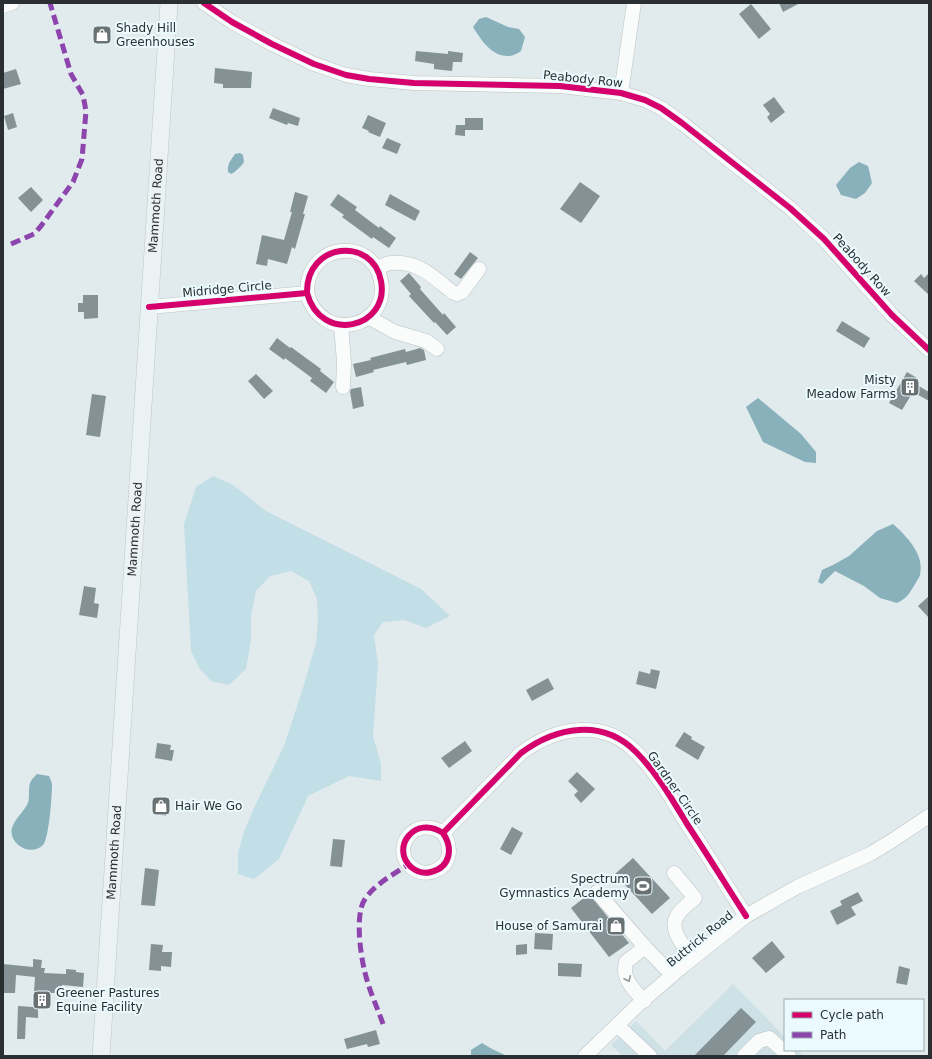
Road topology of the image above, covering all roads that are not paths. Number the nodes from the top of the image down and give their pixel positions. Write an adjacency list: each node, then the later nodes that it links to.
1 (12, 3): 5 (street)
2 (169, 3): 10 (main road, Mammoth Road)
3 (204, 3): 6 (street, Peabody Row)
4 (634, 3): 6 (street)
5 (3, 6)
6 (621, 93): 14 (street, Peabody Row)
7 (376, 269): 8 (street); 9 (street); 11 (street)
8 (479, 269)
9 (307, 293): 10 (street, Midridge Circle); 12 (street)
10 (149, 307): 26 (main road, Mammoth Road)
11 (368, 317): 12 (street); 13 (street)
12 (341, 325): 15 (street)
13 (437, 349)
14 (929, 350)
15 (343, 387)
16 (929, 816): 20 (street, Buttrick Road)
17 (443, 833): 20 (street, Gardner Circle)
18 (674, 873): 22 (street)
19 (597, 892): 21 (street)
20 (746, 916): 22 (street, Buttrick Road)
21 (645, 948): 23 (street); 24 (street, one-way to 24)
22 (692, 958): 23 (street, Buttrick Road)
23 (672, 975): 24 (street, Buttrick Road)
24 (644, 1000): 25 (street, Buttrick Road)
25 (618, 1026): 27 (street, Buttrick Road); 28 (street)
26 (101, 1056)
27 (585, 1056)
28 (650, 1056)
29 (744, 1056): 30 (street)
30 (788, 1056)

